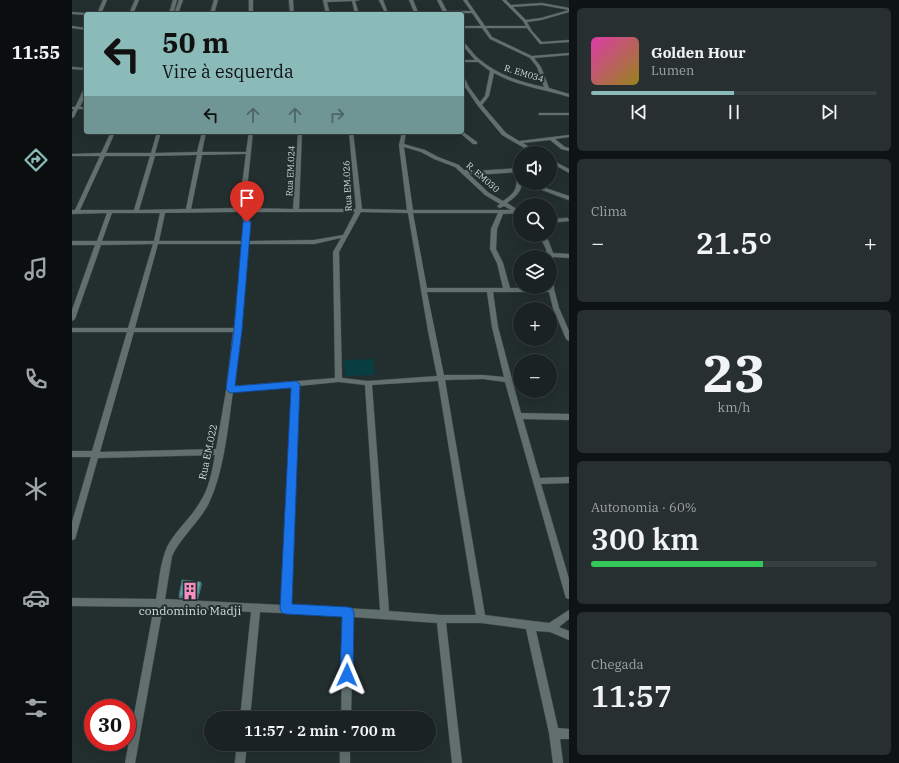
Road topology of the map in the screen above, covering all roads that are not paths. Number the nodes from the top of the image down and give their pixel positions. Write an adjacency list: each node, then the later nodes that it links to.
1 (105, 0): 18 (street)
2 (137, 0): 19 (street)
3 (175, 0): 20 (street)
4 (181, 0): 21 (street)
5 (216, 0): 22 (street)
6 (251, 0): 23 (street)
7 (291, 0): 24 (street)
8 (325, 0): 9 (street); 25 (street)
9 (353, 0): 10 (street); 26 (street)
10 (358, 0)
11 (381, 0): 27 (street)
12 (411, 0): 28 (street)
13 (439, 0): 29 (street)
14 (465, 0): 31 (street)
15 (504, 0): 16 (street)
16 (511, 6): 17 (street); 34 (street)
17 (569, 10): 34 (street)
18 (100, 12)
19 (132, 12)
20 (171, 12)
21 (177, 12)
22 (213, 12)
23 (251, 12)
24 (292, 12)
25 (328, 12)
26 (356, 12)
27 (385, 12)
28 (416, 12)
29 (445, 12)
30 (464, 12): 31 (street)
31 (473, 12): 37 (street)
32 (72, 13): 33 (street)
33 (84, 14)
34 (525, 21): 38 (street)
35 (72, 27): 39 (street)
36 (464, 27): 37 (street)
37 (485, 27): 38 (street); 43 (street)
38 (528, 27): 40 (street)
39 (84, 28)
40 (569, 41)
41 (464, 44): 45 (street, R. EM034)
42 (569, 54): 43 (street)
43 (531, 57): 50 (street)
44 (464, 61): 45 (street)
45 (478, 62): 48 (street, R. EM034)
46 (72, 68): 47 (street)
47 (84, 69)
48 (492, 71): 50 (street, R. EM034); 53 (street)
49 (464, 80): 53 (street)
50 (547, 89): 52 (street, R. EM034)
51 (84, 93): 54 (street)
52 (569, 96)
53 (482, 103): 68 (street)
54 (74, 108): 57 (street)
55 (541, 114): 56 (street)
56 (569, 114)
57 (72, 117)
58 (112, 134): 77 (street)
59 (158, 134): 75 (street)
60 (204, 134): 73 (street)
61 (251, 134): 74 (street, Rua EM.022)
62 (300, 134): 89 (street, Rua EM.024)
63 (351, 134): 92 (street, Rua EM.026)
64 (404, 134): 70 (street)
65 (464, 134): 69 (street)
66 (569, 136): 67 (street)
67 (551, 138): 68 (street); 72 (street)
68 (519, 142): 71 (street)
69 (475, 143)
70 (401, 145): 80 (street, R. EM030); 93 (street)
71 (526, 146)
72 (569, 150)
73 (200, 153): 74 (street); 75 (street); 87 (street)
74 (248, 153): 88 (street, Rua EM.022)
75 (153, 154): 77 (street); 90 (street)
76 (72, 155): 77 (street)
77 (103, 155): 95 (street)
78 (557, 165): 81 (street)
79 (513, 170): 80 (street)
80 (464, 171): 85 (street, R. EM030)
81 (569, 172)
82 (518, 190): 85 (street)
83 (546, 190): 84 (street)
84 (569, 198)
85 (504, 204): 86 (street, R. EM030); 94 (street)
86 (513, 209)
87 (188, 210): 88 (street); 91 (street)
88 (242, 210): 89 (street); 105 (street, Rua EM.022)
89 (296, 210): 92 (street)
90 (136, 211): 91 (street); 96 (street)
91 (163, 211): 104 (street)
92 (358, 211): 93 (street); 101 (street, Rua EM.026)
93 (410, 211): 94 (street); 108 (street)
94 (492, 211): 97 (street)
95 (75, 212): 96 (street)
96 (110, 212): 103 (street)
97 (501, 212): 98 (street); 110 (street)
98 (513, 213)
99 (568, 220): 100 (street)
100 (557, 221)
101 (344, 236): 105 (street); 120 (street, Rua EM.026)
102 (72, 243): 103 (street)
103 (98, 243): 104 (street); 113 (street)
104 (156, 243): 105 (street); 114 (street)
105 (245, 243): 116 (street, Rua EM.022)
106 (557, 255): 107 (street)
107 (569, 256)
108 (424, 290): 109 (street); 119 (street)
109 (490, 290): 110 (street); 121 (street)
110 (507, 290): 111 (street)
111 (513, 290)
112 (553, 294): 117 (street)
113 (72, 319)
114 (131, 329): 115 (street); 116 (street); 129 (street)
115 (72, 330)
116 (238, 330): 124 (street, Rua EM.022)
117 (567, 331): 118 (street)
118 (569, 340)
119 (441, 378): 121 (street); 122 (street); 142 (street)
120 (339, 380): 122 (street); 123 (street)
121 (508, 380): 125 (street)
122 (368, 383): 139 (street)
123 (296, 384): 124 (street); 137 (street)
124 (230, 389): 127 (street, Rua EM.022)
125 (519, 416): 126 (street); 131 (street)
126 (569, 417)
127 (220, 452): 129 (street); 135 (street, Rua EM.022)
128 (72, 454): 129 (street)
129 (96, 454): 132 (street)
130 (569, 480): 131 (street)
131 (537, 481): 133 (street)
132 (72, 536)
133 (569, 595)
134 (72, 602): 135 (street)
135 (158, 603): 136 (street); 152 (street, Rua EM.022)
136 (256, 608): 137 (street); 146 (street)
137 (286, 609): 138 (street)
138 (348, 612): 139 (street); 147 (street)
139 (385, 614): 141 (street)
140 (569, 614): 144 (street)
141 (441, 619): 142 (street); 155 (street)
142 (481, 619): 143 (street)
143 (530, 625): 144 (street); 148 (street)
144 (550, 628): 145 (street)
145 (569, 636)
146 (246, 711)
147 (346, 711)
148 (554, 733): 149 (street); 156 (street)
149 (569, 734)
150 (241, 751): 153 (street)
151 (345, 751): 154 (street)
152 (130, 763)
153 (240, 763)
154 (345, 763)
155 (457, 763)
156 (558, 763)

